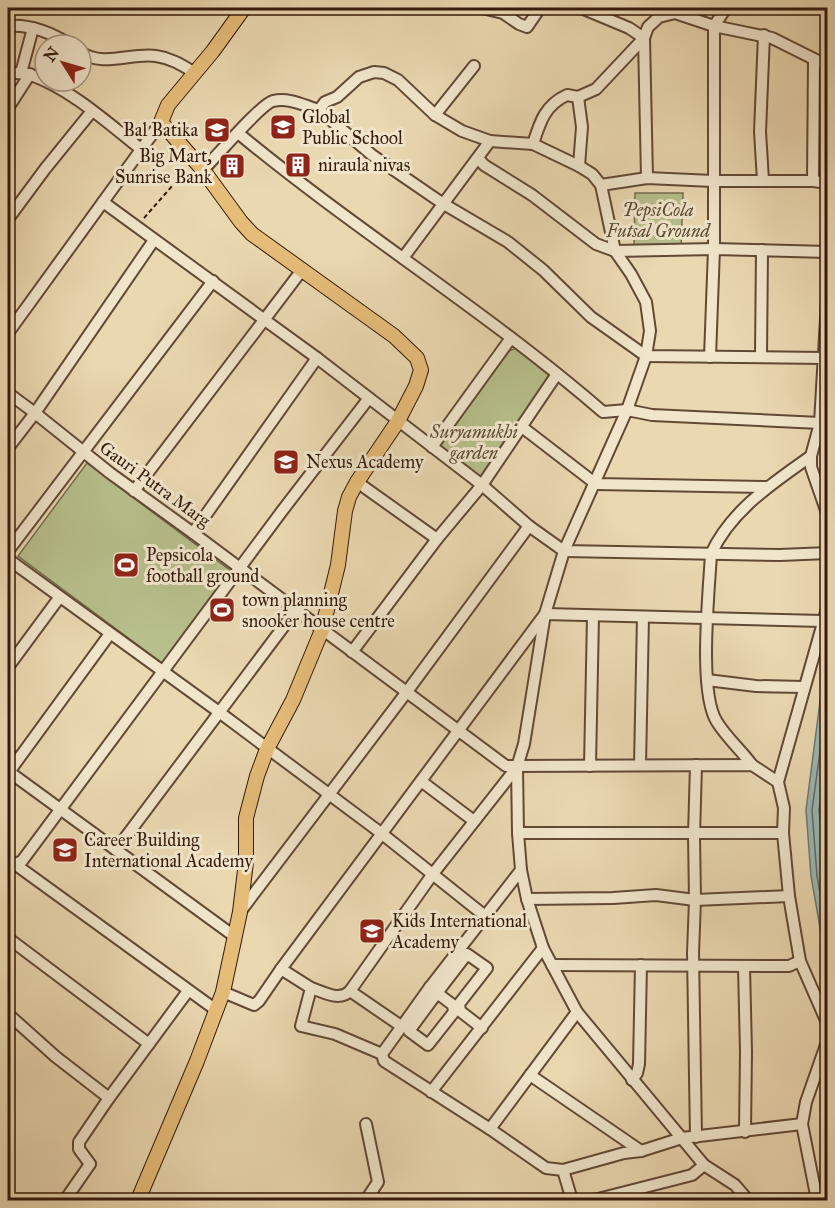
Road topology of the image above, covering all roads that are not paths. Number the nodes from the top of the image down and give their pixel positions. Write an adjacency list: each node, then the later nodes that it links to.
1 (244, 8): 19 (main road)
2 (482, 8): 6 (street)
3 (540, 8): 6 (street)
4 (581, 8): 13 (street)
5 (726, 8): 9 (street)
6 (506, 10)
7 (674, 10): 9 (street); 13 (street)
8 (8, 26): 10 (street)
9 (714, 26): 12 (street); 37 (street)
10 (33, 28): 11 (street); 20 (street)
11 (49, 33)
12 (764, 35): 15 (street); 35 (street)
13 (644, 38): 21 (street); 34 (street)
14 (93, 57): 19 (street)
15 (814, 59): 17 (street); 36 (street)
16 (474, 66): 25 (street)
17 (828, 66)
18 (8, 73): 20 (street)
19 (195, 73): 26 (main road)
20 (26, 74): 22 (street); 24 (street)
21 (578, 97): 29 (street); 32 (street)
22 (8, 108)
23 (319, 110): 25 (street); 27 (street); 41 (street)
24 (92, 111): 30 (street); 42 (street)
25 (435, 115): 28 (street)
26 (161, 122): 30 (street); 33 (main road)
27 (238, 134): 33 (street); 48 (street)
28 (490, 141): 29 (street); 31 (street)
29 (532, 144): 32 (street)
30 (142, 150): 40 (street)
31 (478, 158): 41 (street); 46 (street)
32 (579, 166): 39 (street)
33 (203, 170): 49 (main road)
34 (647, 178): 37 (street); 39 (street)
35 (763, 180): 36 (street); 37 (street)
36 (813, 181): 38 (street)
37 (713, 182): 44 (street)
38 (828, 183)
39 (601, 185): 46 (street)
40 (103, 202): 43 (street); 53 (street)
41 (442, 203): 48 (street); 55 (street)
42 (8, 219)
43 (154, 240): 50 (street); 64 (street)
44 (714, 249): 45 (street); 46 (street); 57 (street)
45 (762, 250): 47 (street); 56 (street)
46 (615, 251): 55 (street)
47 (828, 252)
48 (403, 258): 54 (street)
49 (302, 270): 52 (street); 65 (main road)
50 (213, 281): 52 (street); 70 (street)
51 (828, 284): 59 (street)
52 (265, 319): 58 (street); 76 (street)
53 (8, 333)
54 (511, 338): 60 (street); 68 (street)
55 (646, 356): 57 (street); 63 (street)
56 (761, 356): 57 (street); 59 (street)
57 (710, 357)
58 (317, 358): 62 (street); 79 (street)
59 (824, 358): 66 (street)
60 (557, 374): 63 (street); 67 (street)
61 (8, 393): 64 (street, Gauri Putra Marg)
62 (369, 398): 65 (street); 86 (street)
63 (627, 410): 66 (street); 73 (street)
64 (35, 412): 69 (street); 70 (street, Gauri Putra Marg)
65 (398, 420): 68 (street); 72 (main road)
66 (820, 423): 71 (street)
67 (522, 427): 73 (street); 74 (street)
68 (432, 447): 74 (street)
69 (8, 448)
70 (82, 452): 76 (street, Gauri Putra Marg); 81 (street)
71 (811, 456): 75 (street); 77 (street)
72 (357, 482): 80 (street); 95 (main road)
73 (596, 484): 75 (street); 82 (street)
74 (482, 485): 78 (street); 80 (street)
75 (766, 487): 84 (street)
76 (134, 490): 79 (street, Gauri Putra Marg)
77 (828, 516)
78 (529, 526): 82 (street); 102 (street)
79 (193, 533): 86 (street, Gauri Putra Marg)
80 (437, 539): 97 (street)
81 (8, 551)
82 (564, 551): 84 (street); 90 (street)
83 (828, 553): 84 (street)
84 (711, 554): 93 (street)
85 (8, 559): 87 (street)
86 (240, 569): 89 (street, Gauri Putra Marg); 99 (street)
87 (59, 598): 96 (street); 98 (street)
88 (828, 605): 94 (street)
89 (296, 610): 95 (street, Gauri Putra Marg); 103 (street)
90 (545, 614): 91 (street); 104 (street); 110 (street)
91 (592, 617): 92 (street); 109 (street)
92 (643, 617): 93 (street); 106 (street)
93 (708, 617): 94 (street); 100 (street)
94 (822, 621): 101 (street)
95 (322, 630): 97 (street, Gauri Putra Marg); 105 (main road)
96 (110, 635): 99 (street); 111 (street)
97 (352, 652): 102 (street, Gauri Putra Marg)
98 (8, 667)
99 (164, 673): 103 (street); 115 (street)
100 (707, 680): 101 (street); 108 (street)
101 (804, 687): 113 (street)
102 (406, 693): 104 (street, Gauri Putra Marg); 114 (street)
103 (219, 712): 105 (street); 121 (street)
104 (458, 732): 110 (street, Gauri Putra Marg); 112 (street)
105 (267, 749): 114 (street); 128 (main road)
106 (640, 765): 107 (street); 109 (street)
107 (696, 765): 108 (street); 120 (street)
108 (752, 765): 113 (street)
109 (590, 766): 110 (street)
110 (517, 767): 116 (street); 117 (street)
111 (8, 771): 115 (street)
112 (421, 781): 116 (street); 119 (street)
113 (778, 782): 118 (street)
114 (329, 794): 119 (street); 128 (street)
115 (62, 810): 121 (street); 122 (street)
116 (474, 821): 124 (street)
117 (518, 833): 120 (street); 123 (street)
118 (783, 833): 120 (street); 125 (street)
119 (381, 834): 124 (street); 138 (street)
120 (694, 835): 127 (street)
121 (116, 850): 130 (street)
122 (10, 864): 141 (street)
123 (521, 870): 126 (street); 129 (street)
124 (432, 875): 129 (street); 142 (street)
125 (789, 896): 127 (street); 133 (street)
126 (527, 899): 127 (street); 132 (street)
127 (695, 900): 136 (street)
128 (240, 912): 130 (main road)
129 (485, 916): 140 (street)
130 (234, 936): 143 (main road)
131 (8, 938): 152 (street)
132 (543, 948): 134 (street); 150 (street)
133 (800, 961): 137 (street); 148 (street)
134 (552, 965): 135 (street); 146 (street)
135 (641, 965): 136 (street); 155 (street)
136 (694, 966): 137 (street); 162 (street)
137 (744, 966): 161 (street)
138 (281, 969): 139 (street); 143 (street)
139 (311, 988): 142 (street); 153 (street)
140 (433, 990): 144 (street); 144 (street); 144 (street); 149 (street)
141 (188, 991): 145 (street); 152 (street)
142 (350, 991): 149 (street)
143 (223, 992): 145 (main road)
144 (457, 1008): 150 (street)
145 (216, 1010): 168 (main road)
146 (577, 1012): 154 (street); 155 (street)
147 (8, 1014): 157 (street)
148 (828, 1025)
149 (401, 1026): 153 (street)
150 (482, 1028): 156 (street)
151 (827, 1042): 159 (street)
152 (149, 1044): 157 (street)
153 (382, 1054): 156 (street)
154 (530, 1075): 160 (street); 164 (street)
155 (632, 1080): 163 (street)
156 (431, 1092): 160 (street)
157 (109, 1098): 167 (street)
158 (366, 1124): 169 (street)
159 (802, 1125): 161 (street); 173 (street)
160 (490, 1129): 166 (street)
161 (745, 1132): 162 (street)
162 (696, 1137): 163 (street)
163 (682, 1138): 164 (street); 165 (street)
164 (641, 1151): 166 (street)
165 (705, 1166): 171 (street); 172 (street)
166 (562, 1170): 170 (street)
167 (65, 1200)
168 (138, 1200)
169 (366, 1200)
170 (572, 1200)
171 (594, 1200)
172 (748, 1200)
173 (817, 1200)

